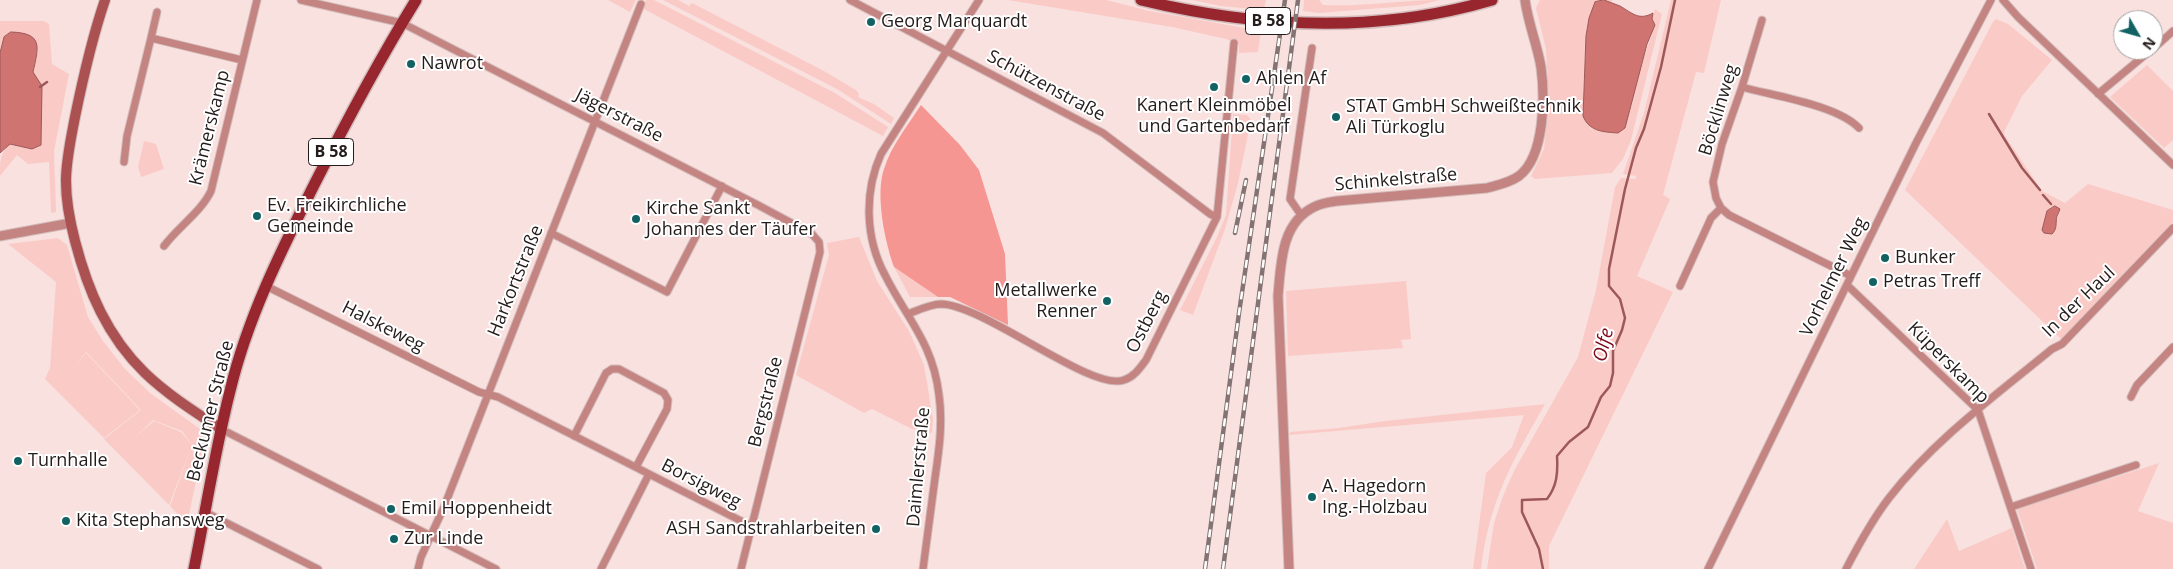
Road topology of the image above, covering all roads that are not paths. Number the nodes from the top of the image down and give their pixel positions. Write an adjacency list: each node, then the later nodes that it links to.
1 (105, 0): 34 (main road)
2 (257, 0): 22 (street, Krämerskamp)
3 (302, 0): 15 (street, Jägerstraße)
4 (416, 0): 15 (main road, Beckumer Straße / B 58)
5 (850, 0): 21 (street, Schützenstraße)
6 (979, 0): 21 (street)
7 (1142, 0): 8 (main road, B 58)
8 (1492, 0)
9 (1525, 0): 32 (street, Schinkelstraße)
10 (1991, 0): 40 (street, Vorhelmer Weg)
11 (2003, 0): 25 (street)
12 (641, 4): 26 (street, Harkortstraße)
13 (157, 12): 17 (street)
14 (1762, 20): 24 (street, Böcklinweg)
15 (402, 23): 26 (street, Jägerstraße); 42 (main road, Beckumer Straße / B 58)
16 (2173, 30): 18 (street)
17 (151, 38): 22 (street, Krämerskamp); 28 (street)
18 (2163, 39)
19 (1234, 43): 33 (street, Ostberg)
20 (1312, 48): 32 (street)
21 (947, 52): 33 (street, Schützenstraße); 44 (street, Daimlerstraße)
22 (242, 60): 39 (street, Krämerskamp)
23 (2139, 60): 25 (street)
24 (1742, 87): 27 (street); 31 (street, Böcklinweg)
25 (2098, 94): 29 (street)
26 (595, 121): 30 (street, Jägerstraße); 36 (street, Harkortstraße)
27 (1859, 128)
28 (124, 162)
29 (2173, 165)
30 (722, 186): 36 (street); 38 (street, Jägerstraße)
31 (1721, 208): 40 (street); 43 (street)
32 (1301, 215): 65 (street)
33 (1217, 217): 44 (street, Ostberg)
34 (71, 223): 37 (street); 49 (main road)
35 (2173, 228): 48 (street, In der Haul)
36 (551, 233): 46 (street, Harkortstraße)
37 (0, 236)
38 (819, 242): 56 (street, Bergstraße)
39 (164, 246)
40 (1851, 276): 41 (street, Vorhelmer Weg)
41 (1847, 285): 48 (street, Küperskamp); 66 (street, Vorhelmer Weg)
42 (266, 286): 46 (street, Halskeweg); 49 (main road, Beckumer Straße / B 58)
43 (1680, 286)
44 (908, 314): 64 (street, Daimlerstraße)
45 (2173, 347): 47 (street)
46 (487, 394): 50 (street, Borsigweg); 57 (street, Harkortstraße)
47 (2131, 397)
48 (1978, 410): 54 (street, Küperskamp); 67 (street, In der Haul)
49 (221, 429): 55 (main road, Beckumer Straße / B 58); 57 (street)
50 (574, 436): 52 (street, Borsigweg); 52 (street, Borsigweg)
51 (2136, 465): 54 (street)
52 (636, 467): 53 (street, Borsigweg)
53 (649, 474): 56 (street, Borsigweg); 62 (street)
54 (2011, 507): 68 (street, Küperskamp)
55 (205, 512): 58 (main road, Beckumer Straße / B 58); 59 (street)
56 (751, 526): 63 (street, Bergstraße)
57 (430, 536): 60 (street, Harkortstraße); 61 (street)
58 (194, 569)
59 (318, 569)
60 (418, 569)
61 (496, 569)
62 (601, 569)
63 (741, 569)
64 (923, 569)
65 (1289, 569)
66 (1708, 569)
67 (1846, 569)
68 (2031, 569)

